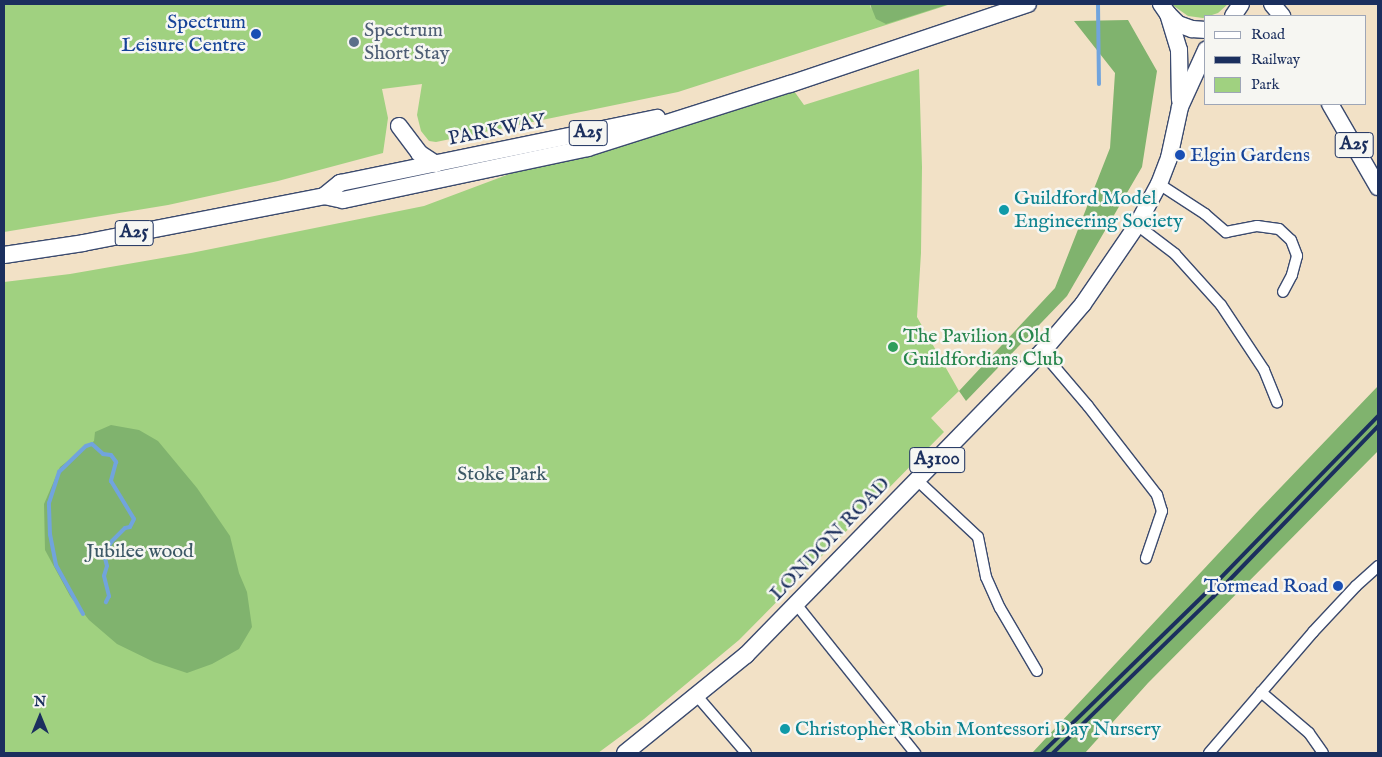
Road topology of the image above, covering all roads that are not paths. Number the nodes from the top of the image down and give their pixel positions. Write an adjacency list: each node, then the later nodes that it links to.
1 (1028, 4): 9 (main road, PARKWAY / A25)
2 (1241, 4): 5 (main road)
3 (1272, 4): 6 (main road)
4 (1161, 8): 7 (main road); 11 (main road, LONDON ROAD / A3100)
5 (1234, 15)
6 (1281, 15)
7 (1204, 30)
8 (1204, 54): 11 (main road, LONDON ROAD / A3100)
9 (740, 100): 13 (main road, PARKWAY / A25); 16 (main road, PARKWAY / A25)
10 (1331, 105): 14 (main road, A25)
11 (1180, 107): 15 (main road, LONDON ROAD / A3100)
12 (399, 126): 13 (main road)
13 (436, 164): 16 (main road, PARKWAY / A25)
14 (1377, 183)
15 (1159, 184): 17 (main road, LONDON ROAD / A3100); 19 (street)
16 (324, 196): 18 (main road, PARKWAY / A25)
17 (1138, 225): 20 (main road, LONDON ROAD / A3100); 21 (street)
18 (4, 255)
19 (1283, 292)
20 (1042, 352): 22 (main road, LONDON ROAD / A3100); 23 (street)
21 (1277, 403)
22 (917, 480): 25 (main road, LONDON ROAD / A3100); 26 (street)
23 (1146, 558)
24 (1378, 566): 27 (street)
25 (796, 604): 28 (main road, LONDON ROAD / A3100); 31 (street)
26 (1037, 671)
27 (1261, 692): 32 (street); 33 (street)
28 (697, 696): 29 (main road, LONDON ROAD / A3100); 30 (street)
29 (626, 753)
30 (746, 753)
31 (915, 753)
32 (1209, 753)
33 (1324, 753)

